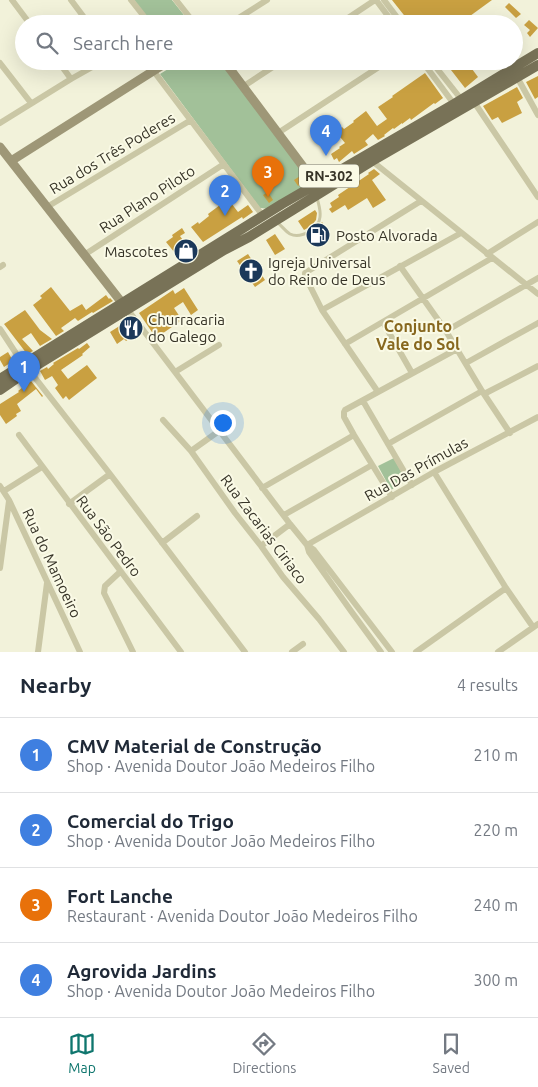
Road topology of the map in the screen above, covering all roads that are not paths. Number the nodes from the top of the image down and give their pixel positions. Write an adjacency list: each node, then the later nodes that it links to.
1 (12, 0): 8 (street)
2 (70, 0): 9 (street)
3 (131, 0): 10 (street)
4 (176, 0): 11 (street)
5 (266, 0): 12 (street)
6 (375, 0): 13 (street); 14 (street)
7 (384, 0): 15 (street)
8 (23, 15)
9 (81, 15)
10 (143, 15)
11 (188, 15)
12 (243, 15)
13 (352, 15)
14 (387, 15)
15 (395, 15)
16 (538, 53): 17 (main road, RN-302)
17 (523, 62)
18 (0, 63): 34 (street)
19 (538, 65): 29 (main road, RN-302)
20 (64, 70): 30 (street)
21 (87, 70): 30 (street)
22 (231, 70): 31 (main road)
23 (268, 70): 31 (street)
24 (374, 70): 38 (street)
25 (430, 70): 32 (street)
26 (437, 70): 32 (street)
27 (510, 70): 32 (main road, RN-302)
28 (153, 71): 36 (street); 40 (main road)
29 (517, 77): 33 (main road, RN-302); 35 (street)
30 (71, 79): 34 (street)
31 (244, 86): 38 (main road)
32 (458, 101): 43 (main road, RN-302)
33 (474, 102): 41 (main road, RN-302); 45 (street)
34 (31, 104): 37 (street)
35 (538, 115)
36 (191, 120): 42 (street); 47 (street, Rua dos Três Poderes)
37 (0, 123)
38 (278, 133): 43 (main road)
39 (0, 147): 40 (main road)
40 (11, 161): 47 (main road)
41 (372, 161): 44 (main road, RN-302); 46 (street)
42 (224, 164): 49 (street); 54 (street, Rua Plano Piloto)
43 (316, 184): 48 (main road); 49 (main road, RN-302)
44 (317, 196): 48 (main road, RN-302); 50 (lane)
45 (538, 197)
46 (421, 201): 52 (street); 62 (street)
47 (47, 207): 54 (main road)
48 (288, 213): 50 (main road, RN-302)
49 (262, 216): 53 (main road); 61 (main road, RN-302)
50 (276, 220): 53 (main road, RN-302)
51 (538, 222): 55 (street)
52 (461, 233): 55 (street); 56 (street)
53 (249, 237): 61 (main road, RN-302)
54 (84, 255): 61 (main road)
55 (490, 256): 58 (street); 60 (street)
56 (400, 266): 60 (street); 62 (street)
57 (538, 278): 58 (street)
58 (526, 285): 59 (street); 66 (street)
59 (538, 294)
60 (423, 298): 63 (street); 66 (street)
61 (125, 306): 72 (main road, RN-302); 73 (street)
62 (322, 310): 67 (street)
63 (383, 322): 67 (street); 74 (street)
64 (538, 323): 70 (street)
65 (0, 329): 72 (street)
66 (446, 331): 69 (street)
67 (345, 344): 77 (street)
68 (219, 345): 73 (street)
69 (457, 349): 70 (street); 74 (street)
70 (466, 363): 78 (street)
71 (538, 366): 78 (street)
72 (26, 367): 75 (main road, RN-302); 76 (main road, RN-302); 91 (street)
73 (175, 372): 82 (street)
74 (412, 373): 77 (street)
75 (0, 379)
76 (0, 390)
77 (378, 392): 79 (street)
78 (484, 393): 83 (street); 86 (street)
79 (363, 400): 85 (street); 86 (street)
80 (538, 417): 83 (street, Rua Das Prímulas)
81 (163, 420): 87 (street, Rua Zacarias Ciriaco)
82 (219, 431): 87 (street); 94 (street)
83 (510, 432): 90 (street, Rua Das Prímulas)
84 (19, 435): 89 (street, Rua São Pedro)
85 (354, 436): 88 (street); 94 (street)
86 (388, 444): 92 (street)
87 (191, 451): 103 (street, Rua Zacarias Ciriaco)
88 (372, 465): 95 (street); 99 (street)
89 (42, 467): 93 (street); 97 (street, Rua São Pedro)
90 (434, 472): 92 (street, Rua Das Prímulas); 107 (street)
91 (110, 474): 97 (street); 101 (street)
92 (412, 485): 95 (street, Rua Das Prímulas)
93 (2, 488): 96 (street, Rua do Mamoeiro)
94 (262, 488): 99 (street)
95 (392, 497): 102 (street, Rua Das Prímulas)
96 (9, 500): 104 (street); 106 (street, Rua do Mamoeiro)
97 (69, 504): 105 (street, Rua São Pedro)
98 (197, 516): 101 (street)
99 (284, 516): 100 (street)
100 (290, 524): 102 (street); 103 (street)
101 (162, 543): 116 (street)
102 (307, 545): 108 (street); 109 (street)
103 (261, 546): 118 (street, Rua Zacarias Ciriaco)
104 (0, 568)
105 (120, 572): 114 (street); 115 (street, Rua São Pedro)
106 (48, 582): 112 (street); 113 (street, Rua do Mamoeiro)
107 (506, 588): 110 (street); 121 (street)
108 (358, 606): 109 (street); 120 (street)
109 (351, 611): 119 (street)
110 (536, 626): 122 (street)
111 (304, 644): 117 (street)
112 (38, 652)
113 (80, 652)
114 (133, 652)
115 (181, 652)
116 (245, 652)
117 (292, 652)
118 (344, 652)
119 (381, 652)
120 (392, 652)
121 (416, 652)
122 (498, 652)

